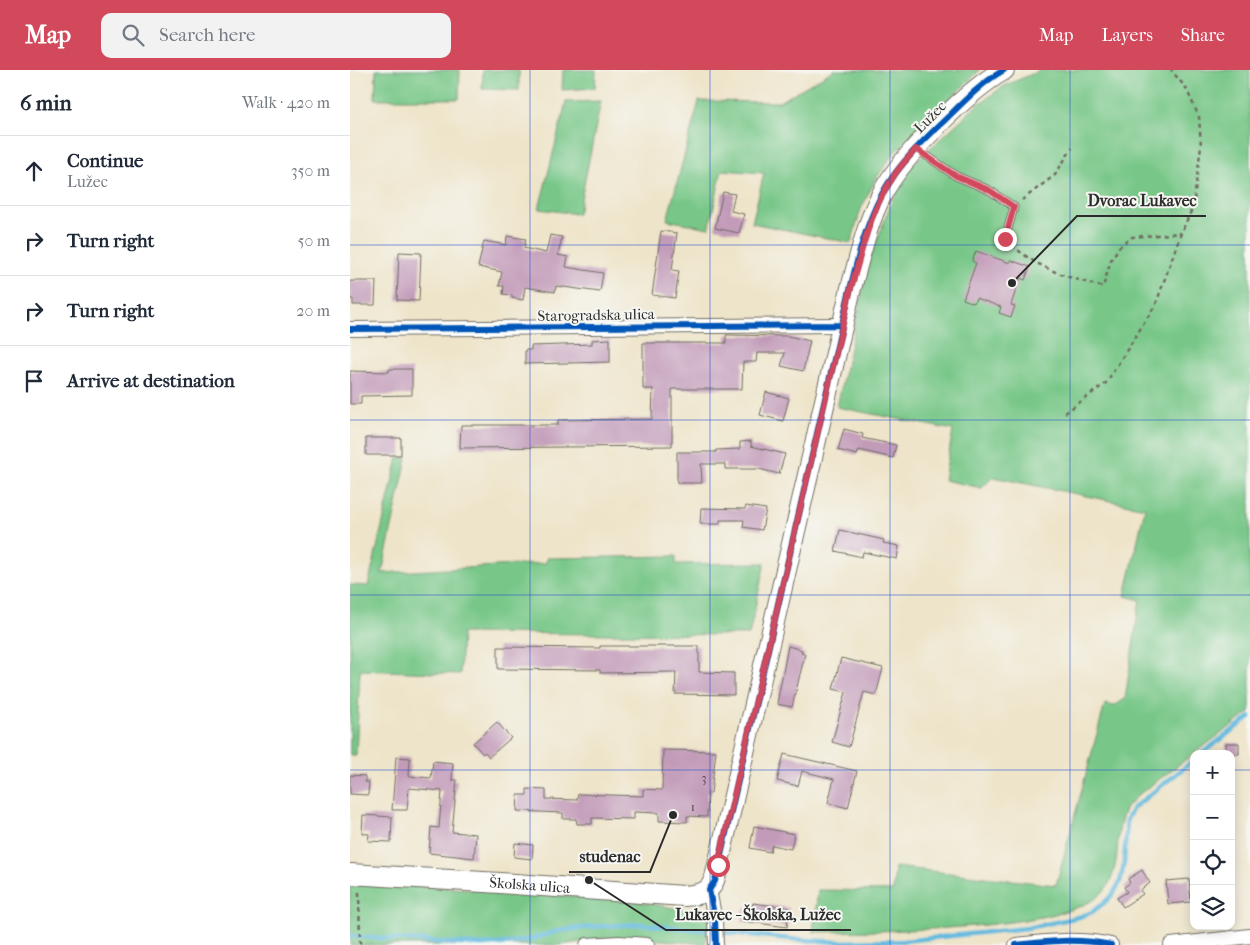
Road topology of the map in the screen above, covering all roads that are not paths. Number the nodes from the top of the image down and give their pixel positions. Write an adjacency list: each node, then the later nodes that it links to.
1 (1004, 70): 2 (street, Lužec)
2 (916, 149): 3 (lane); 4 (street, Lužec)
3 (1005, 239)
4 (842, 325): 5 (street, Starogradska ulica); 7 (street, Lužec)
5 (350, 330)
6 (354, 875): 7 (street, Školska ulica)
7 (709, 890): 9 (street)
8 (1250, 936): 14 (street)
9 (716, 942)
10 (586, 945): 11 (street)
11 (647, 945)
12 (1016, 945): 13 (street)
13 (1111, 945)
14 (1171, 945)

